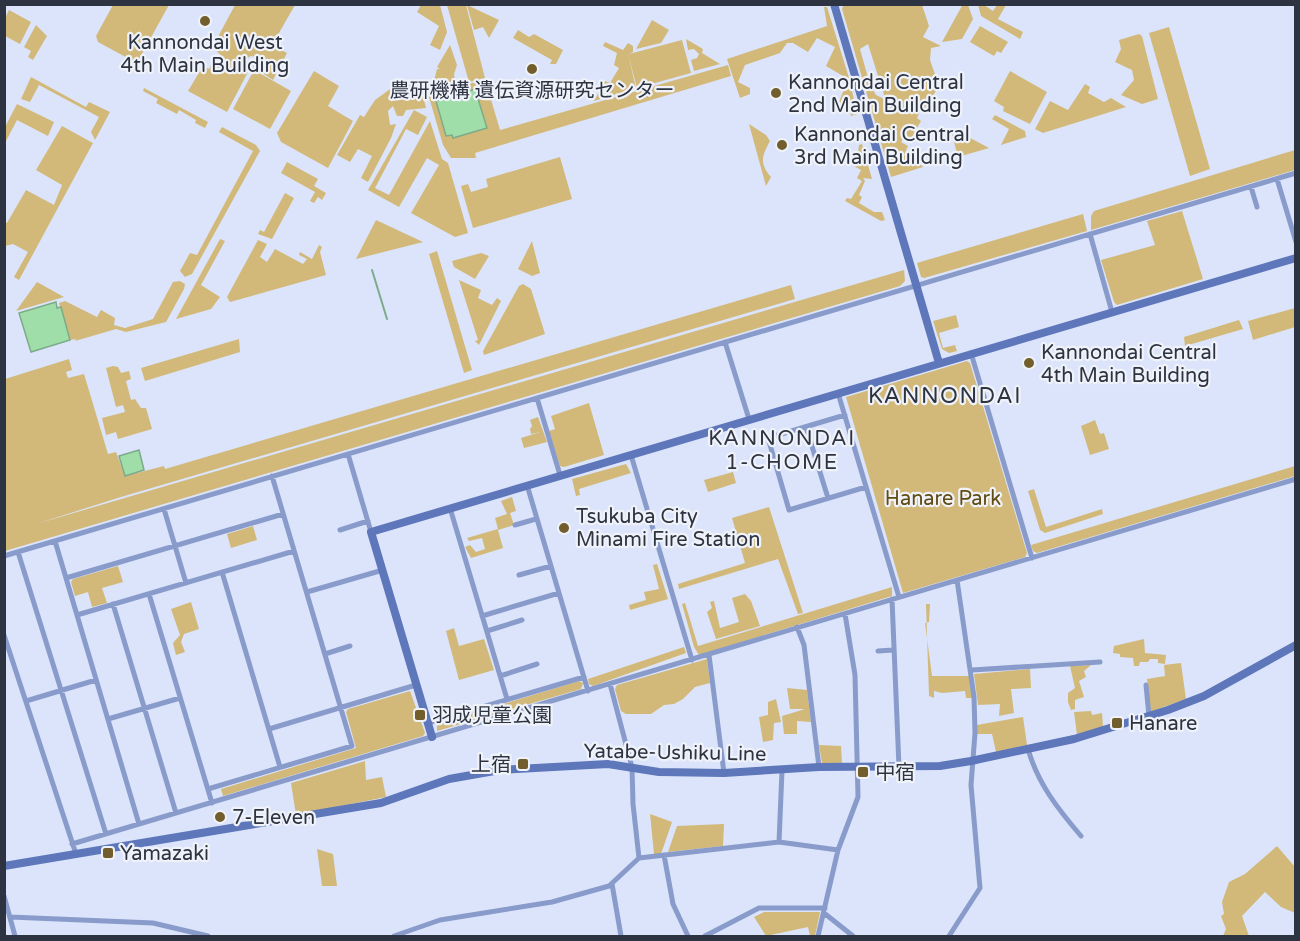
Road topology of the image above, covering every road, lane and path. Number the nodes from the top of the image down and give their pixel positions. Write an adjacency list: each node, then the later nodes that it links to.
1 (834, 4): 9 (street)
2 (1296, 173): 3 (street)
3 (1276, 179): 4 (street); 7 (street)
4 (1251, 186): 5 (street); 6 (street)
5 (1257, 207)
6 (1089, 234): 9 (street); 10 (street)
7 (1296, 242)
8 (1296, 258): 10 (street)
9 (916, 286): 11 (street); 13 (street)
10 (1112, 312): 12 (street)
11 (725, 342): 15 (street); 17 (street)
12 (971, 353): 13 (street); 40 (street)
13 (939, 363): 14 (street)
14 (838, 393): 16 (street); 17 (street)
15 (537, 398): 19 (street); 21 (street)
16 (845, 415): 18 (street); 25 (street)
17 (749, 419): 20 (street)
18 (806, 427): 26 (street); 26 (street)
19 (348, 454): 22 (street); 31 (street)
20 (631, 454): 21 (street); 68 (street)
21 (560, 475): 24 (street)
22 (272, 476): 28 (street); 29 (street)
23 (1296, 479): 40 (street)
24 (527, 485): 27 (street); 30 (street)
25 (866, 487): 26 (street); 51 (street)
26 (828, 498)
27 (450, 508): 34 (street); 56 (street)
28 (164, 509): 35 (street); 36 (street)
29 (284, 514): 36 (street); 37 (street)
30 (536, 519): 32 (street); 41 (street)
31 (368, 521): 33 (street); 34 (street)
32 (515, 525)
33 (340, 530)
34 (371, 532): 42 (street)
35 (55, 541): 38 (street); 45 (street)
36 (175, 546): 45 (street); 47 (street)
37 (294, 551): 43 (street); 48 (street)
38 (18, 552): 39 (street); 78 (street)
39 (4, 556)
40 (1032, 558): 46 (street)
41 (551, 566): 44 (street); 49 (street)
42 (383, 570): 48 (street); 76 (street)
43 (222, 572): 47 (street); 88 (street)
44 (519, 575)
45 (66, 578): 55 (street)
46 (957, 580): 51 (street); 71 (street)
47 (186, 583): 50 (street)
48 (307, 592): 66 (street)
49 (559, 593): 56 (street); 73 (street)
50 (149, 594): 53 (street); 80 (street)
51 (899, 597): 52 (street)
52 (892, 599): 54 (street); 64 (street)
53 (113, 604): 55 (street); 84 (street)
54 (844, 614): 58 (street); 95 (street)
55 (77, 615): 74 (street)
56 (482, 616): 59 (street)
57 (522, 620): 59 (street)
58 (797, 627): 67 (street); 94 (street)
59 (487, 631): 72 (street)
60 (4, 635): 61 (street)
61 (6, 645): 82 (street)
62 (1296, 645): 85 (street, Yatabe-Ushiku Line)
63 (350, 646): 66 (street)
64 (893, 650): 65 (street); 96 (street)
65 (878, 651)
66 (326, 654): 83 (street)
67 (709, 655): 68 (street); 98 (street)
68 (692, 660): 75 (street)
69 (1100, 663): 71 (street)
70 (537, 664): 72 (street)
71 (972, 670): 91 (street)
72 (500, 676): 81 (street)
73 (584, 677): 79 (street); 81 (street)
74 (96, 680): 78 (street); 86 (street)
75 (610, 684): 79 (street); 93 (street)
76 (416, 685): 83 (street); 87 (street)
77 (1146, 685): 85 (street)
78 (61, 690): 82 (street); 103 (street)
79 (588, 691): 89 (street)
80 (180, 698): 84 (street); 99 (street)
81 (507, 699): 87 (street)
82 (26, 701): 106 (street)
83 (341, 707): 88 (street); 92 (street)
84 (144, 708): 86 (street); 101 (street)
85 (1149, 716): 90 (street, Yatabe-Ushiku Line)
86 (108, 719): 102 (street)
87 (428, 723): 89 (street)
88 (269, 729): 92 (street)
89 (432, 737): 100 (street)
90 (1028, 749): 91 (street, Yatabe-Ushiku Line); 104 (street)
91 (971, 761): 96 (street, Yatabe-Ushiku Line); 124 (street)
92 (280, 767): 99 (street)
93 (632, 767): 98 (street, Yatabe-Ushiku Line); 108 (street, Yatabe-Ushiku Line); 110 (street)
94 (819, 767): 95 (street, Yatabe-Ushiku Line); 97 (street, Yatabe-Ushiku Line)
95 (858, 767): 96 (street, Yatabe-Ushiku Line); 107 (street)
96 (899, 767)
97 (782, 771): 98 (street, Yatabe-Ushiku Line); 105 (street)
98 (724, 773)
99 (208, 789): 100 (street)
100 (212, 802): 101 (street)
101 (176, 813): 102 (street)
102 (139, 824): 103 (street)
103 (106, 834): 106 (street)
104 (1081, 836)
105 (779, 842): 107 (street); 109 (street)
106 (72, 844): 108 (street)
107 (838, 850): 114 (street)
108 (75, 854): 111 (street, Yatabe-Ushiku Line)
109 (664, 855): 110 (street); 120 (street)
110 (639, 858): 112 (street)
111 (4, 866)
112 (612, 884): 118 (street); 119 (street)
113 (4, 896): 115 (street)
114 (824, 910): 121 (street); 122 (street); 123 (street)
115 (10, 917): 116 (street); 117 (street)
116 (15, 936)
117 (208, 936)
118 (394, 936)
119 (621, 936)
120 (688, 936)
121 (705, 936)
122 (818, 936)
123 (853, 936)
124 (949, 936)

